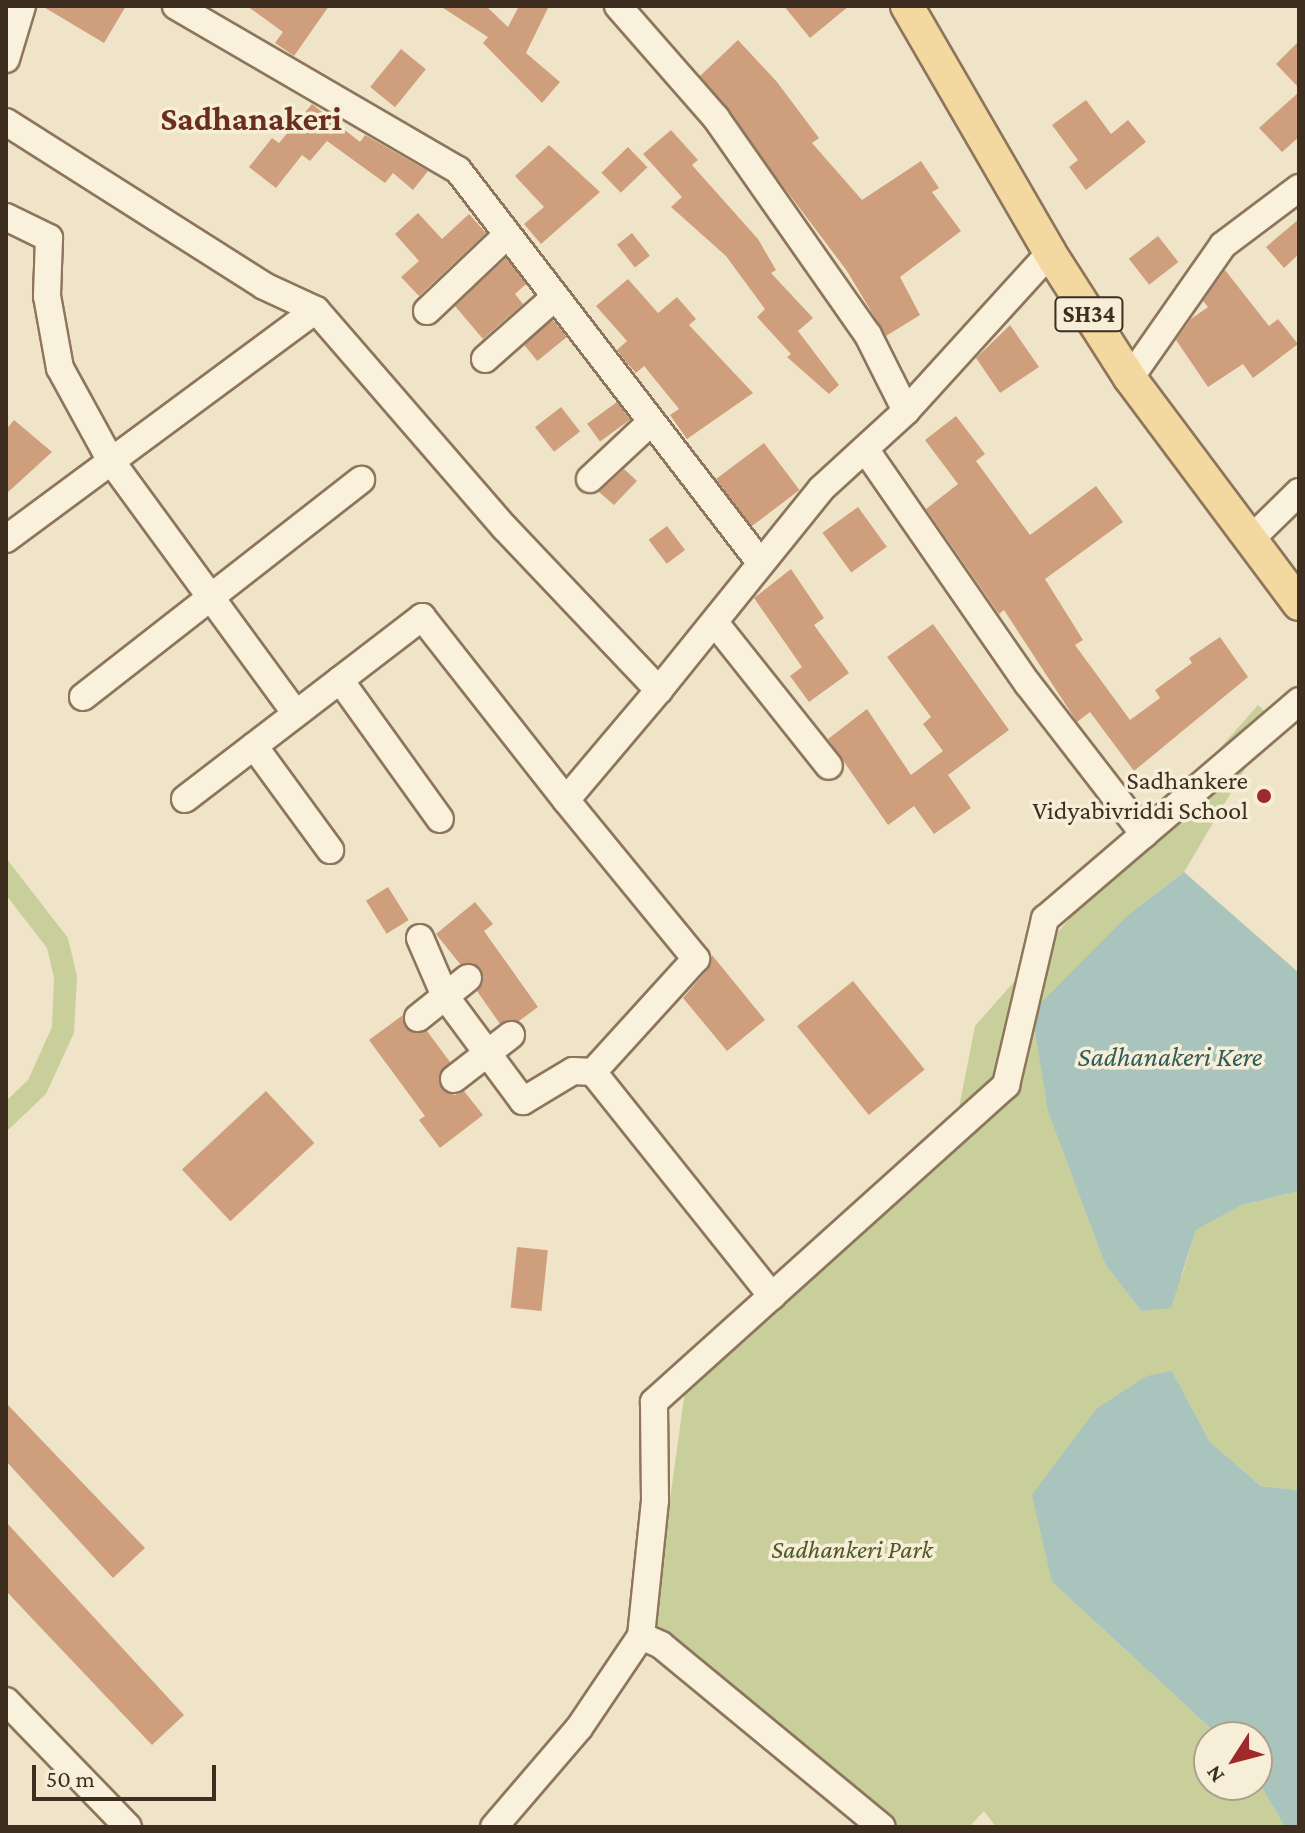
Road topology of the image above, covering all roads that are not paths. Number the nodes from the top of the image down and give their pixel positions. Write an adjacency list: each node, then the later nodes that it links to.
1 (22, 6): 5 (street)
2 (176, 6): 9 (street)
3 (618, 6): 16 (street)
4 (907, 6): 10 (main road, SH34)
5 (6, 59)
6 (6, 122): 12 (street)
7 (1299, 188): 15 (street)
8 (6, 217): 19 (street)
9 (507, 235): 11 (street); 13 (street)
10 (1050, 253): 15 (main road, SH34); 16 (street)
11 (555, 297): 14 (street); 17 (street)
12 (316, 310): 19 (street); 30 (street)
13 (427, 311)
14 (485, 359)
15 (1130, 378): 24 (main road, SH34)
16 (906, 411): 18 (street)
17 (651, 422): 20 (street); 25 (street)
18 (865, 449): 25 (street); 39 (street)
19 (111, 461): 23 (street); 26 (street)
20 (590, 479)
21 (361, 480): 26 (street)
22 (1299, 492): 24 (street)
23 (6, 539)
24 (1251, 539): 27 (main road, SH34)
25 (760, 562): 28 (street)
26 (210, 597): 31 (street); 33 (street)
27 (1299, 604)
28 (716, 624): 30 (street); 35 (street)
29 (340, 680): 33 (street); 37 (street); 38 (street)
30 (659, 690): 37 (street)
31 (83, 697)
32 (1299, 701): 39 (street)
33 (296, 714): 34 (street)
34 (254, 746): 36 (street); 40 (street)
35 (829, 766)
36 (185, 799)
37 (566, 800): 47 (street)
38 (440, 819)
39 (1144, 834): 49 (street)
40 (330, 850)
41 (420, 938): 43 (street)
42 (468, 978): 43 (street)
43 (445, 996): 44 (street); 46 (street)
44 (418, 1018)
45 (511, 1035): 46 (street)
46 (488, 1053): 47 (street); 48 (street)
47 (593, 1072): 49 (street)
48 (454, 1079)
49 (772, 1296): 50 (street)
50 (641, 1636): 53 (street); 54 (street)
51 (6, 1701): 52 (street)
52 (128, 1827)
53 (494, 1827)
54 (882, 1827)

